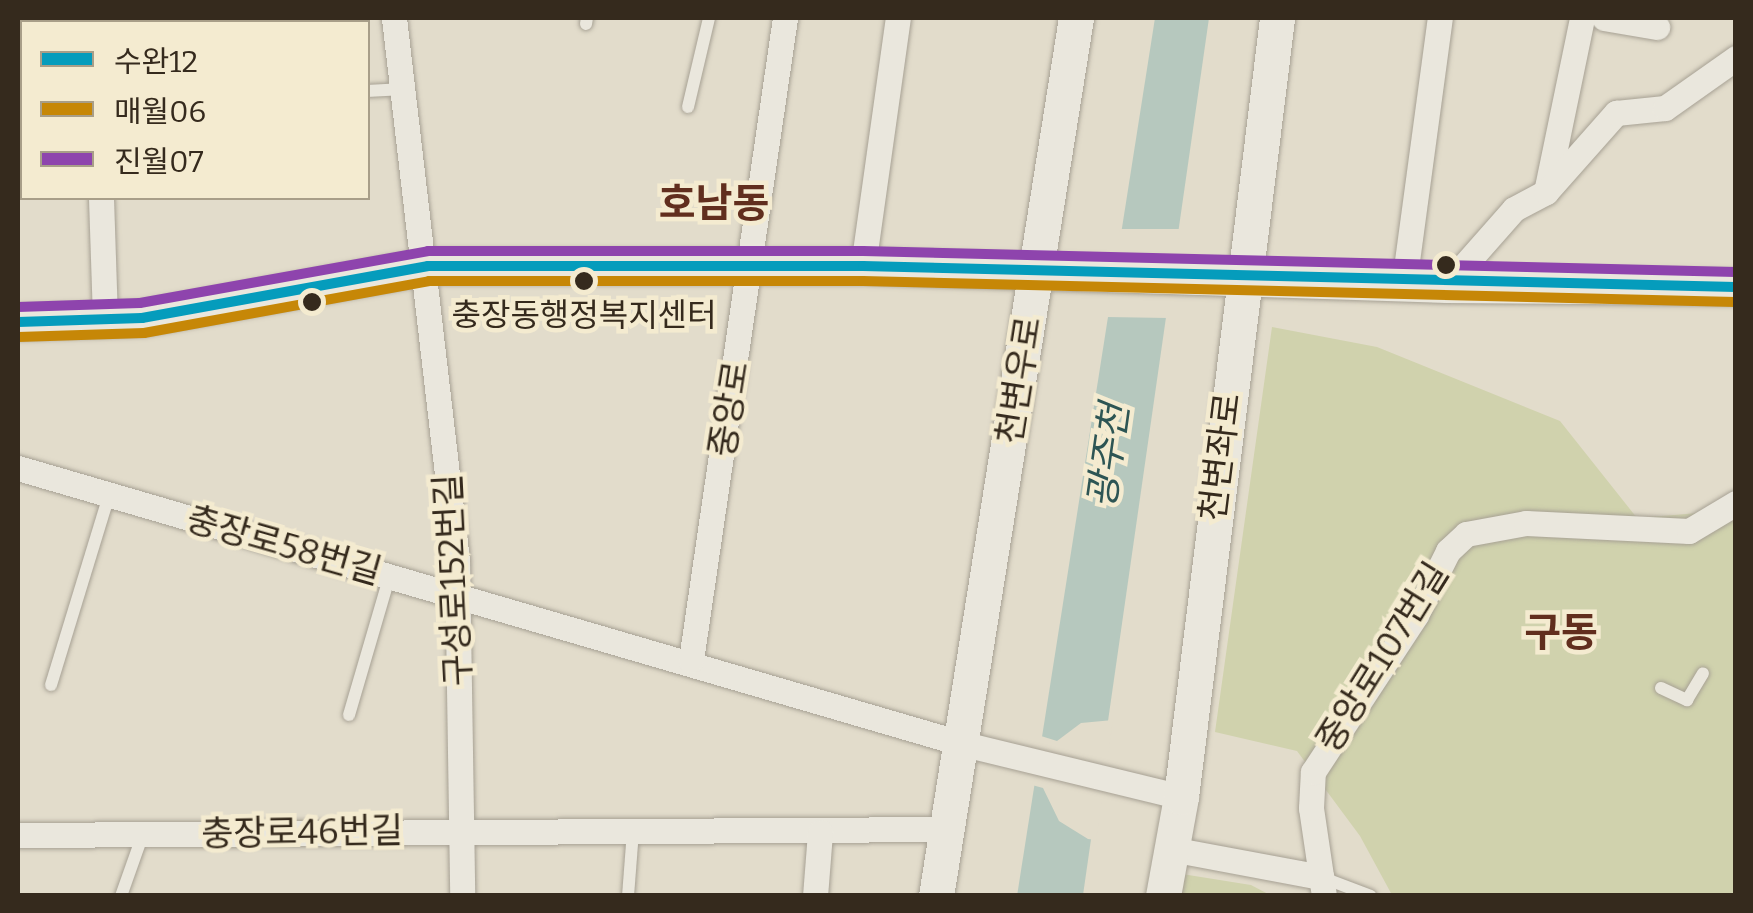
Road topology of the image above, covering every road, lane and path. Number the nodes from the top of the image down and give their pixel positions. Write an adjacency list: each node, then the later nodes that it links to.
1 (394, 18): 12 (street, 구성로152번길)
2 (709, 18): 14 (lane)
3 (785, 18): 18 (street, 중앙로)
4 (898, 18): 19 (street)
5 (1076, 18): 20 (street, 천변우로)
6 (1278, 18): 21 (street, 천변좌로)
7 (1440, 18): 22 (street)
8 (1582, 18): 15 (street)
9 (1604, 18): 10 (street)
10 (1657, 27)
11 (1736, 58): 15 (street)
12 (402, 89): 13 (lane); 17 (street, 구성로152번길)
13 (370, 92)
14 (688, 107)
15 (1546, 192): 23 (street)
16 (101, 200): 25 (street)
17 (423, 266): 18 (street); 25 (street); 31 (street, 구성로152번길)
18 (750, 266): 19 (street); 32 (street, 중앙로)
19 (863, 266): 20 (street)
20 (1037, 270): 21 (street); 37 (street, 천변우로)
21 (1242, 274): 22 (street); 38 (street, 천변좌로)
22 (1404, 283): 23 (street)
23 (1447, 285): 24 (street)
24 (1736, 287)
25 (105, 320): 26 (street)
26 (18, 322)
27 (18, 468): 28 (street, 충장로58번길)
28 (109, 494): 30 (street, 충장로58번길); 34 (lane)
29 (1736, 503): 46 (street, 중앙로107번길)
30 (390, 575): 31 (street, 충장로58번길); 36 (lane)
31 (459, 593): 32 (street); 40 (street, 구성로152번길)
32 (690, 660): 37 (street)
33 (1703, 673): 35 (lane)
34 (51, 685)
35 (1661, 688)
36 (348, 715)
37 (971, 746): 38 (street); 39 (street, 천변우로)
38 (1181, 797): 45 (street, 천변좌로)
39 (946, 829): 42 (street); 51 (street, 천변우로)
40 (461, 830): 41 (street); 43 (street, 충장로46번길); 48 (street, 구성로152번길)
41 (633, 831): 42 (street); 49 (lane)
42 (820, 832): 50 (street)
43 (143, 834): 44 (street, 충장로46번길); 47 (lane)
44 (18, 835)
45 (1171, 850): 46 (street); 52 (street, 천변좌로)
46 (1323, 886): 53 (lane)
47 (121, 896)
48 (462, 896)
49 (628, 896)
50 (815, 896)
51 (936, 896)
52 (1163, 896)
53 (1371, 896)

